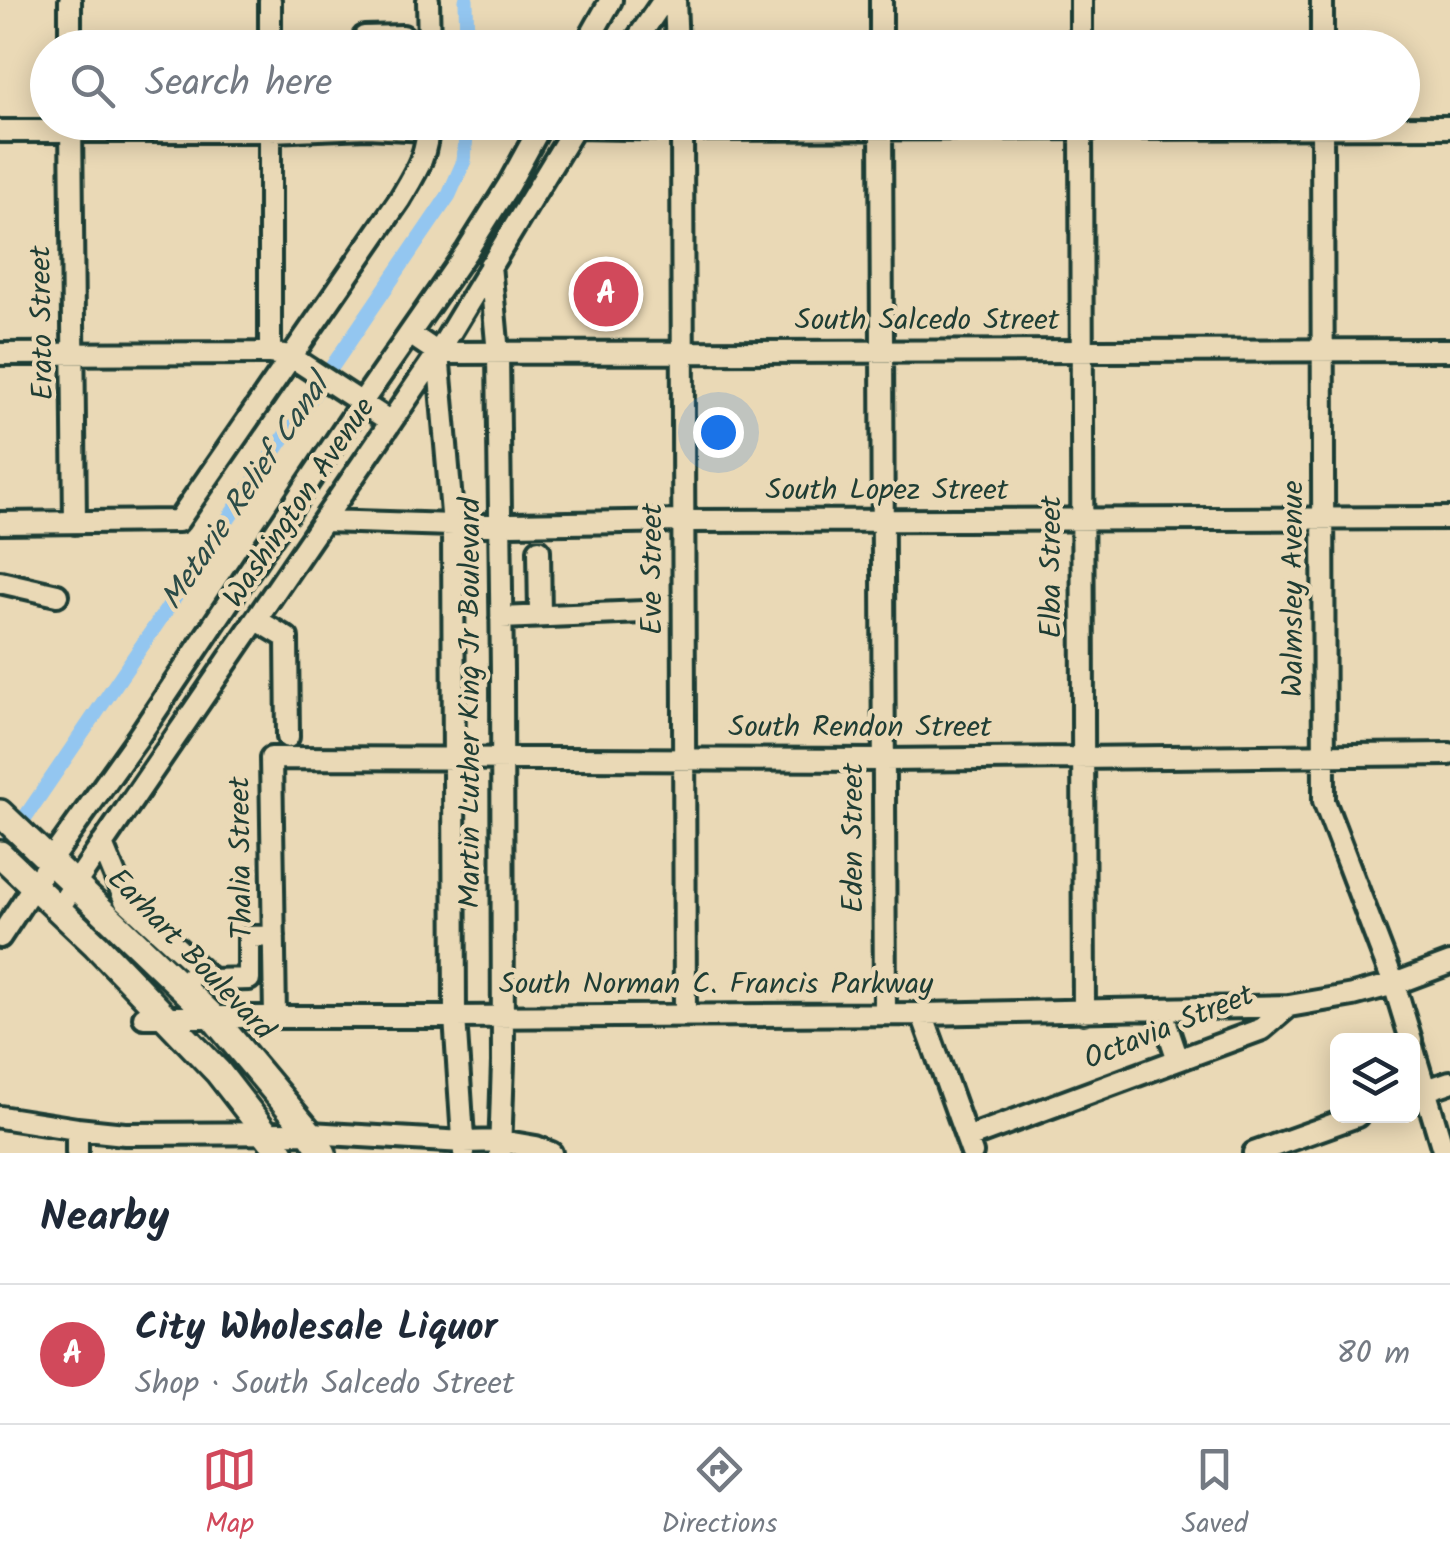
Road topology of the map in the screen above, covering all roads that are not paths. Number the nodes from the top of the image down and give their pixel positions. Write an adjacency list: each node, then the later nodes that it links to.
1 (70, 0): 10 (street)
2 (270, 0): 11 (street)
3 (428, 0): 12 (street)
4 (611, 0): 13 (street)
5 (664, 0): 14 (street)
6 (675, 0): 15 (street)
7 (881, 0): 16 (street)
8 (1081, 0): 17 (street)
9 (1322, 0): 18 (street)
10 (70, 30)
11 (270, 30)
12 (428, 30)
13 (594, 30)
14 (643, 30)
15 (676, 30)
16 (881, 30)
17 (1081, 30)
18 (1322, 30)
19 (1420, 127): 20 (street)
20 (1450, 127)
21 (30, 130): 22 (street)
22 (0, 132)
23 (71, 140): 41 (street, Erato Street)
24 (271, 140): 42 (street)
25 (427, 140): 42 (street)
26 (534, 140): 32 (street, Washington Avenue)
27 (564, 140): 33 (street, Washington Avenue)
28 (682, 140): 38 (street, Eve Street)
29 (881, 140): 39 (street, Eden Street)
30 (1081, 140): 35 (street, Elba Street)
31 (1322, 140): 36 (street, Walmsley Avenue)
32 (467, 250): 33 (street); 34 (street, Washington Avenue)
33 (492, 265): 43 (street, Washington Avenue); 44 (street, Martin Luther King Jr Boulevard)
34 (410, 334): 43 (street); 45 (street, Washington Avenue)
35 (1082, 350): 36 (street, South Salcedo Street); 39 (street, South Salcedo Street); 52 (street, Elba Street)
36 (1323, 350): 37 (street, South Salcedo Street); 47 (street, Walmsley Avenue)
37 (1450, 350)
38 (682, 351): 39 (street, South Salcedo Street); 44 (street, South Salcedo Street); 50 (street, Eve Street)
39 (882, 351): 51 (street, Eden Street)
40 (0, 354): 41 (street)
41 (73, 354): 42 (street); 53 (street, Erato Street)
42 (280, 354): 45 (street); 53 (street)
43 (438, 354): 44 (street, South Salcedo Street); 46 (street, Washington Avenue); 56 (street, Martin Luther King Jr Boulevard)
44 (498, 354): 55 (street, Martin Luther King Jr Boulevard)
45 (362, 402): 46 (street); 65 (street, Washington Avenue)
46 (391, 422): 49 (street, Washington Avenue)
47 (1324, 518): 48 (street, South Lopez Street); 52 (street, South Lopez Street); 67 (street, Walmsley Avenue)
48 (1450, 518)
49 (324, 521): 56 (street, South Lopez Street); 63 (street, Washington Avenue)
50 (683, 521): 51 (street, South Lopez Street); 55 (street, South Lopez Street); 71 (street, Eve Street)
51 (882, 521): 52 (street, South Lopez Street); 74 (street, Eden Street)
52 (1082, 521): 68 (street, Elba Street)
53 (76, 523): 54 (street)
54 (0, 524)
55 (500, 524): 56 (street, South Lopez Street); 62 (street, Martin Luther King Jr Boulevard)
56 (453, 525): 72 (street, Martin Luther King Jr Boulevard)
57 (539, 550): 61 (street)
58 (0, 582): 59 (street)
59 (56, 595)
60 (643, 612): 61 (street)
61 (540, 616): 62 (street)
62 (502, 618): 73 (street, Martin Luther King Jr Boulevard)
63 (256, 620): 64 (street); 69 (street, Washington Avenue)
64 (288, 737)
65 (137, 740): 69 (street); 78 (street, Washington Avenue)
66 (1450, 754): 67 (street, South Rendon Street)
67 (1324, 755): 68 (street, South Rendon Street); 87 (street, Walmsley Avenue)
68 (1082, 757): 74 (street, South Rendon Street); 90 (street, Elba Street)
69 (162, 758): 76 (street, Washington Avenue)
70 (271, 758): 72 (street, South Rendon Street); 83 (street, Thalia Street)
71 (683, 758): 73 (street, South Rendon Street); 74 (street, South Rendon Street); 93 (street, Eve Street)
72 (453, 760): 73 (street, South Rendon Street); 98 (street, Martin Luther King Jr Boulevard)
73 (502, 760): 97 (street, Martin Luther King Jr Boulevard)
74 (884, 760): 91 (street, Eden Street)
75 (0, 813): 78 (main road, Earhart Boulevard)
76 (102, 844): 80 (street, Washington Avenue); 81 (street)
77 (0, 854): 79 (main road, Earhart Boulevard)
78 (44, 855): 79 (street, Washington Avenue); 80 (main road, Earhart Boulevard)
79 (27, 879): 82 (main road, Earhart Boulevard); 84 (street, Washington Avenue)
80 (75, 884): 81 (main road, Earhart Boulevard); 82 (street, Washington Avenue)
81 (117, 908): 86 (main road, Earhart Boulevard)
82 (58, 909): 95 (main road, Earhart Boulevard)
83 (274, 936): 86 (street); 96 (street, Thalia Street)
84 (0, 937)
85 (1450, 963): 87 (street, Octavia Street)
86 (190, 977): 94 (main road, Earhart Boulevard)
87 (1394, 984): 88 (street, Octavia Street); 99 (street, Walmsley Avenue)
88 (1288, 1006): 89 (street, South Norman C. Francis Parkway); 100 (street, Octavia Street)
89 (1162, 1008): 90 (street, South Norman C. Francis Parkway); 100 (street)
90 (1084, 1012): 92 (street, South Norman C. Francis Parkway)
91 (885, 1014): 92 (street, South Norman C. Francis Parkway); 93 (street, South Norman C. Francis Parkway)
92 (922, 1014): 108 (street)
93 (686, 1015): 97 (street, South Norman C. Francis Parkway)
94 (212, 1016): 95 (street, South Norman C. Francis Parkway); 96 (street, South Norman C. Francis Parkway); 107 (main road, Earhart Boulevard)
95 (154, 1017): 109 (main road, Earhart Boulevard)
96 (275, 1017): 98 (street, South Norman C. Francis Parkway)
97 (503, 1017): 98 (street, South Norman C. Francis Parkway); 110 (street, Martin Luther King Jr Boulevard)
98 (455, 1018): 111 (street, Martin Luther King Jr Boulevard)
99 (1409, 1033)
100 (1178, 1060): 108 (street, Octavia Street)
101 (1450, 1082): 102 (street)
102 (1420, 1093)
103 (1420, 1095): 115 (street, Walmsley Avenue)
104 (0, 1117): 106 (street)
105 (1338, 1123): 114 (street)
106 (77, 1130): 109 (street); 112 (street)
107 (316, 1143): 109 (street); 111 (street)
108 (970, 1145)
109 (273, 1147)
110 (500, 1147): 111 (street); 113 (street)
111 (464, 1148)
112 (77, 1153)
113 (551, 1153)
114 (1254, 1153)
115 (1444, 1153)

